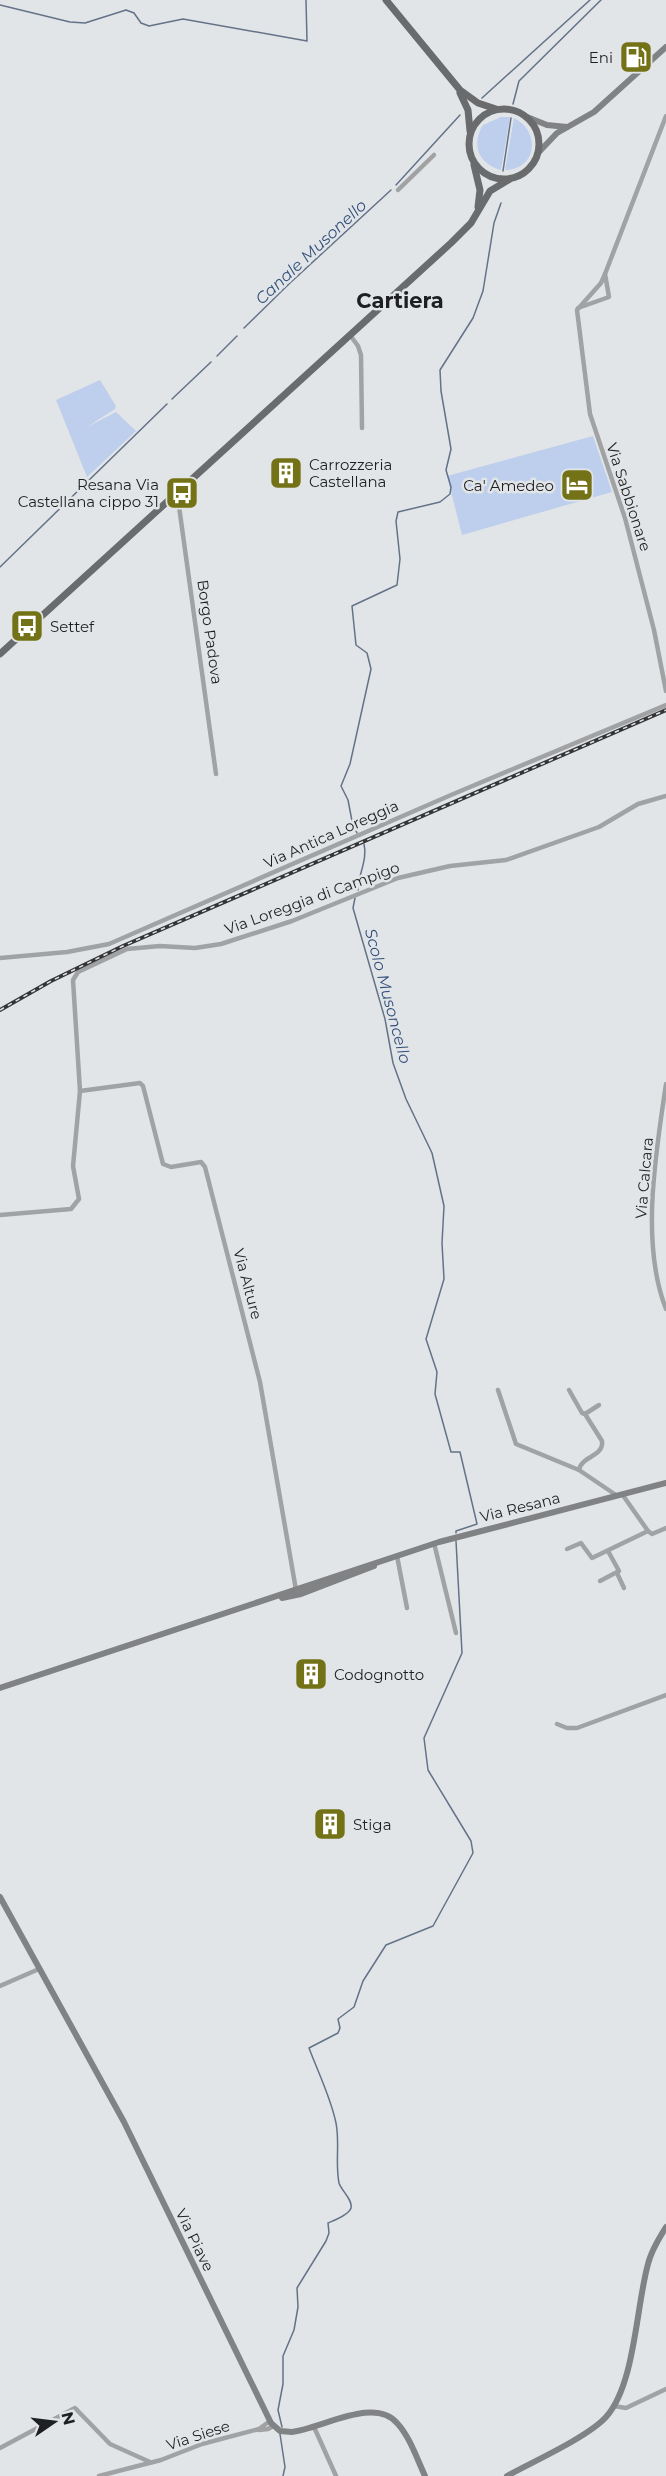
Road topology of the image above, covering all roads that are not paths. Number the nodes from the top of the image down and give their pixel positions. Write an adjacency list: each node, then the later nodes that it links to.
1 (386, 0): 3 (main road)
2 (666, 47): 7 (street)
3 (454, 83): 4 (main road); 8 (main road)
4 (496, 109): 6 (main road); 8 (main road)
5 (666, 116): 15 (street)
6 (527, 117): 7 (street); 9 (main road)
7 (570, 126): 9 (street)
8 (470, 134): 11 (main road)
9 (538, 153): 12 (main road)
10 (434, 155): 13 (street)
11 (472, 159): 12 (main road); 14 (main road)
12 (510, 179): 14 (main road)
13 (398, 190)
14 (477, 213): 17 (main road)
15 (605, 274): 16 (street); 16 (street)
16 (578, 308): 21 (street, Via Sabbionare)
17 (350, 336): 18 (street); 19 (main road)
18 (362, 428)
19 (175, 495): 20 (main road); 23 (street, Borgo Padova)
20 (0, 654)
21 (666, 691)
22 (666, 705): 25 (street, Via Antica Loreggia)
23 (216, 774)
24 (666, 796): 28 (street, Via Loreggia di Campigo)
25 (0, 958)
26 (666, 1077): 27 (street, Via Calcara)
27 (666, 1082): 30 (street, Via Calcara)
28 (80, 1092): 29 (street); 47 (street, Via Alture)
29 (0, 1215)
30 (666, 1309)
31 (498, 1390): 35 (street)
32 (569, 1390): 34 (street)
33 (599, 1405): 34 (street)
34 (585, 1414): 35 (street)
35 (579, 1470): 37 (street)
36 (666, 1483): 37 (street, Via Resana)
37 (619, 1495): 39 (street); 40 (street, Via Resana)
38 (666, 1528): 39 (street)
39 (648, 1531): 42 (street)
40 (434, 1543): 43 (street, Via Resana); 49 (street)
41 (567, 1549): 42 (street)
42 (608, 1551): 44 (street)
43 (397, 1556): 47 (street, Via Resana); 48 (street)
44 (616, 1572): 45 (street); 46 (street)
45 (600, 1581)
46 (624, 1588)
47 (297, 1593): 50 (street, Via Resana)
48 (407, 1608)
49 (456, 1633)
50 (0, 1688)
51 (666, 1695): 52 (street)
52 (557, 1724)
53 (0, 1897): 54 (street, Via Piave)
54 (39, 1969): 55 (street); 59 (street, Via Piave)
55 (0, 1986)
56 (666, 2227): 58 (street)
57 (666, 2389): 58 (street)
58 (614, 2406): 66 (street)
59 (276, 2427): 60 (street); 62 (street, Via Siese)
60 (314, 2427): 64 (street); 65 (street)
61 (0, 2448): 62 (street, Via Siese)
62 (150, 2463): 63 (street, Via Siese)
63 (99, 2476)
64 (336, 2476)
65 (425, 2476)
66 (507, 2476)

